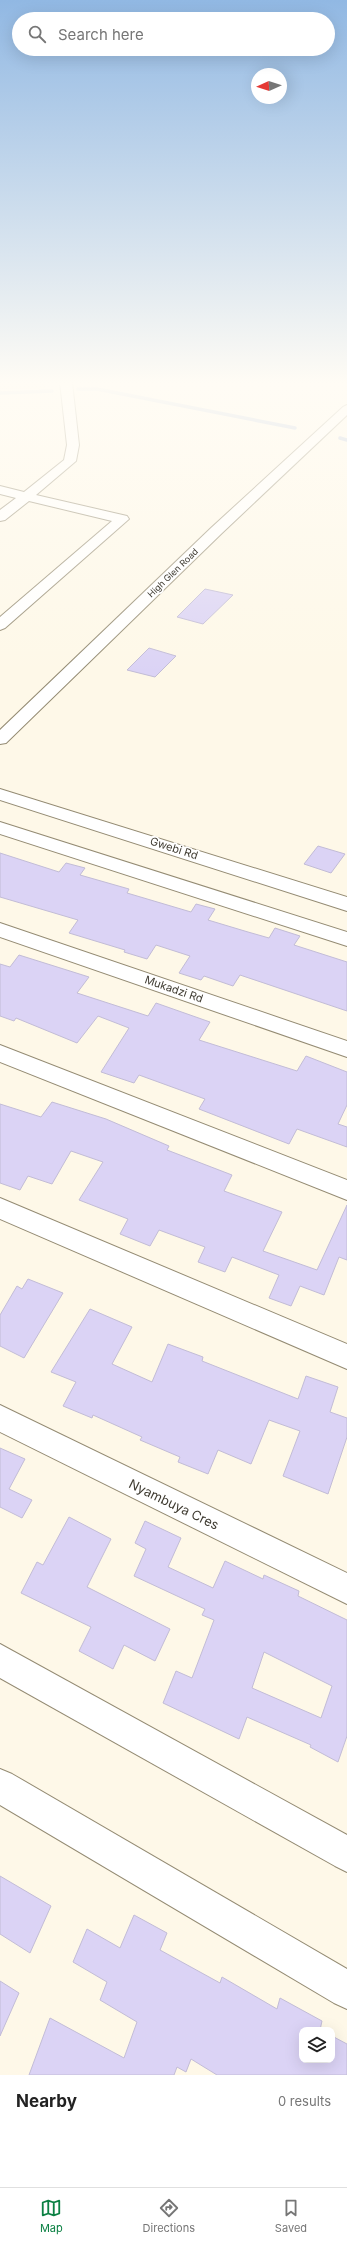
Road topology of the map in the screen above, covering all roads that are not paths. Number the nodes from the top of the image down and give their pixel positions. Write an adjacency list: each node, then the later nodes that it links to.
1 (47, 479): 4 (street)
2 (272, 479): 7 (street, High Glen Road)
3 (0, 490): 4 (street)
4 (27, 495): 5 (street); 6 (street)
5 (0, 517)
6 (0, 625)
7 (0, 739)
8 (9, 796): 9 (street); 11 (street, Gwebi Rd)
9 (0, 818)
10 (0, 828): 13 (street)
11 (347, 904)
12 (0, 930): 14 (street, Mukadzi Rd)
13 (347, 939)
14 (347, 1049)
15 (0, 1052): 16 (street)
16 (347, 1190)
17 (0, 1208): 18 (street)
18 (347, 1357)
19 (0, 1418): 20 (street, Nyambuya Cres)
20 (347, 1589)
21 (0, 1660): 23 (street)
22 (0, 1786): 24 (street)
23 (347, 1854)
24 (347, 1990)

